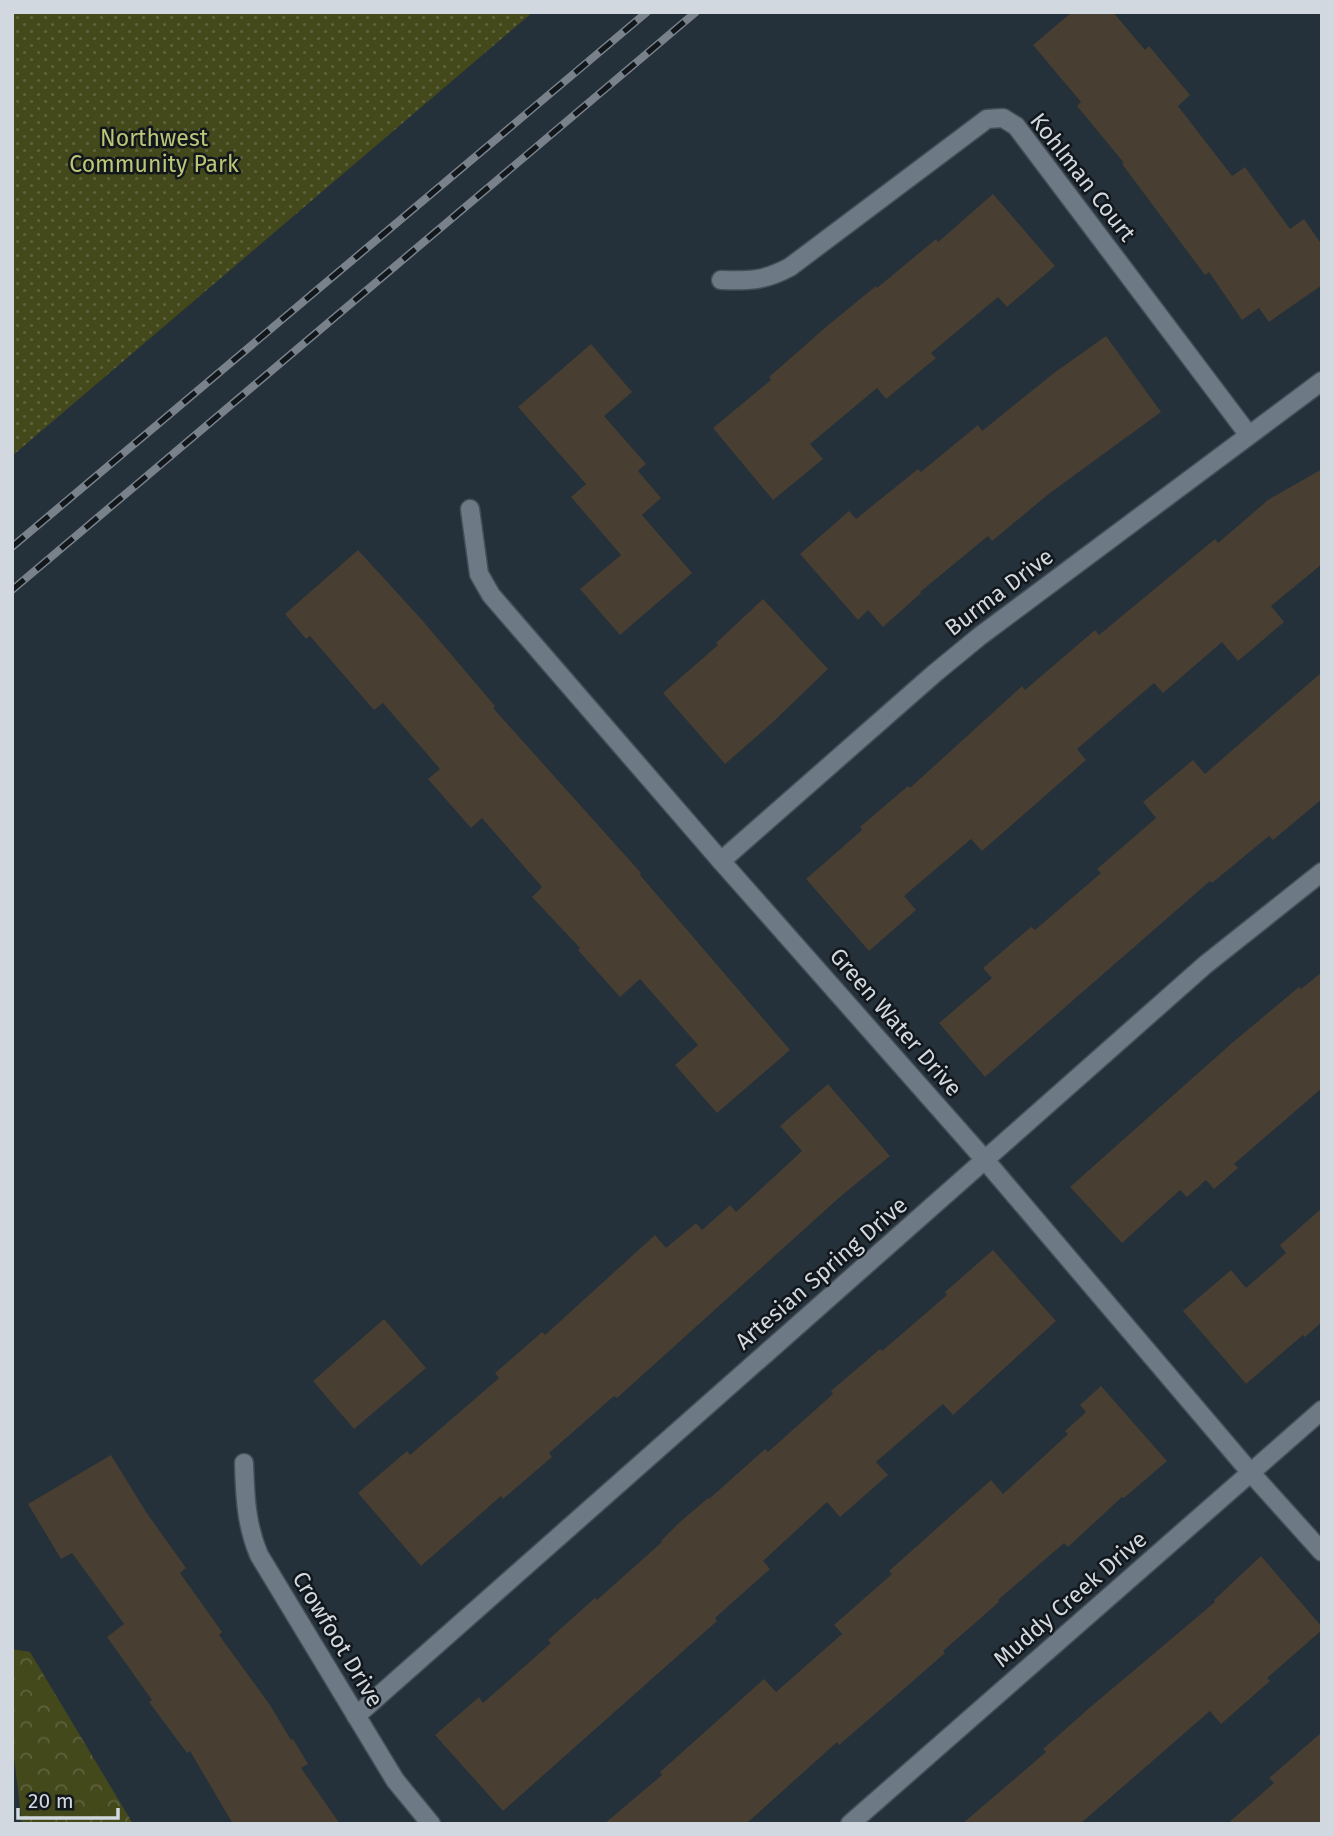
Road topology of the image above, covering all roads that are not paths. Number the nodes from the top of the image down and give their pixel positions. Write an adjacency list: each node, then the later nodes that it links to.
1 (721, 280): 3 (street, Kohlman Court)
2 (1322, 381): 3 (street, Burma Drive)
3 (1248, 434): 5 (street, Burma Drive)
4 (470, 509): 5 (street, Green Water Drive)
5 (721, 861): 7 (street, Green Water Drive)
6 (1322, 872): 7 (street, Artesian Spring Drive)
7 (985, 1160): 10 (street, Green Water Drive); 12 (street, Artesian Spring Drive)
8 (1322, 1410): 10 (street, Muddy Creek Drive)
9 (244, 1463): 12 (street, Crowfoot Drive)
10 (1251, 1473): 11 (street, Green Water Drive); 14 (street, Muddy Creek Drive)
11 (1322, 1552)
12 (356, 1716): 13 (street, Crowfoot Drive)
13 (431, 1824)
14 (850, 1824)

